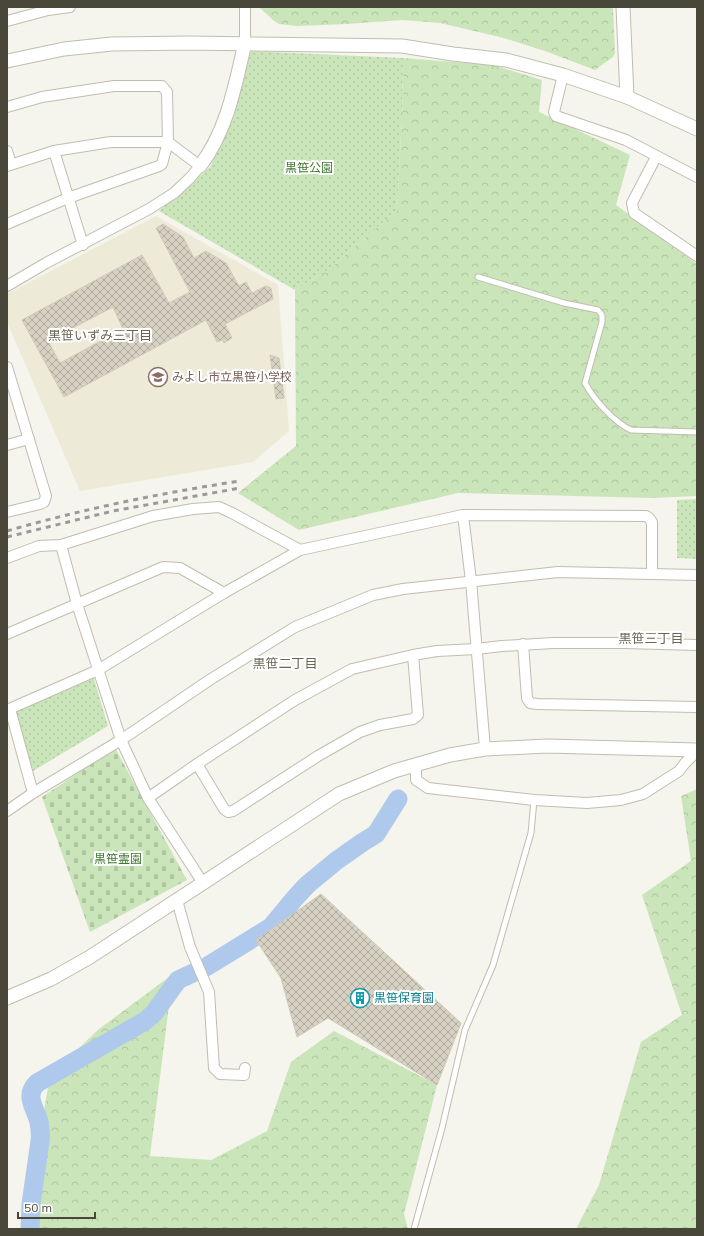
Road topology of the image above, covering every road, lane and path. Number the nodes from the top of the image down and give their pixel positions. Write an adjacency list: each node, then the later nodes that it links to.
1 (70, 7): 4 (street)
2 (245, 7): 5 (street)
3 (623, 7): 8 (street)
4 (7, 21)
5 (245, 43): 6 (street); 7 (street); 16 (street)
6 (7, 61)
7 (563, 75): 8 (street); 14 (street)
8 (627, 97): 10 (street)
9 (7, 107): 11 (street)
10 (697, 129)
11 (168, 142): 13 (street); 16 (street); 18 (street)
12 (7, 151): 15 (street)
13 (54, 151): 15 (street); 18 (street)
14 (656, 157): 17 (street); 21 (street)
15 (9, 165)
16 (200, 166): 20 (street)
17 (697, 177)
18 (68, 198): 19 (street); 20 (street)
19 (7, 224)
20 (83, 245): 23 (street)
21 (697, 256)
22 (478, 277): 25 (lane)
23 (7, 286)
24 (7, 367): 26 (street)
25 (697, 432)
26 (28, 439): 27 (street); 28 (street)
27 (7, 445)
28 (7, 512)
29 (463, 514): 31 (street); 33 (street); 35 (street)
30 (61, 545): 31 (street); 32 (street); 37 (street)
31 (300, 550): 36 (street)
32 (7, 558)
33 (652, 573): 34 (street); 35 (street)
34 (697, 574)
35 (471, 581): 41 (street); 46 (street)
36 (224, 593): 37 (street); 43 (street)
37 (77, 604): 38 (street); 43 (street)
38 (7, 634)
39 (523, 644): 40 (street); 41 (street); 44 (street)
40 (697, 646)
41 (476, 649): 42 (street); 47 (street)
42 (413, 655): 49 (street); 49 (street)
43 (98, 670): 45 (street); 46 (street)
44 (697, 707)
45 (8, 710): 51 (street)
46 (121, 740): 51 (street); 52 (street)
47 (485, 749): 48 (street); 50 (street)
48 (697, 751): 53 (street)
49 (197, 764): 52 (street)
50 (416, 765): 53 (street); 55 (street)
51 (33, 792): 54 (street)
52 (148, 798): 55 (street)
53 (534, 800): 59 (lane)
54 (7, 811)
55 (202, 883): 56 (street)
56 (177, 900): 57 (street); 58 (street)
57 (7, 998)
58 (245, 1068)
59 (414, 1229)

